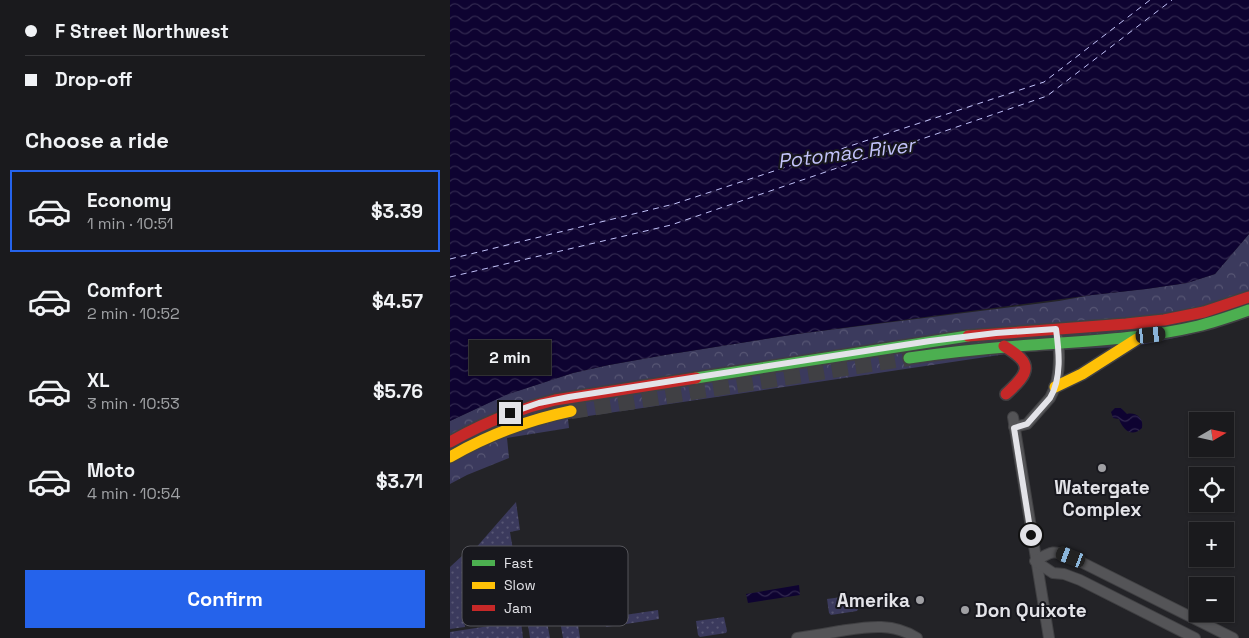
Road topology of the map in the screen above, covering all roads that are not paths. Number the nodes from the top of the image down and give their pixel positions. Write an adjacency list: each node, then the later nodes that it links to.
1 (1249, 297): 3 (main road)
2 (1249, 310): 4 (main road)
3 (1056, 329): 5 (street); 11 (main road)
4 (1141, 336): 5 (main road); 8 (main road)
5 (1058, 343): 6 (main road); 8 (street)
6 (1004, 346): 7 (main road); 9 (main road)
7 (909, 358)
8 (1055, 387): 13 (street)
9 (1006, 394)
10 (570, 411): 12 (main road)
11 (450, 442)
12 (450, 457)
13 (1035, 561): 16 (street); 17 (street); 18 (street)
14 (797, 638): 15 (street)
15 (917, 638)
16 (1049, 638)
17 (1195, 638)
18 (1233, 638)

